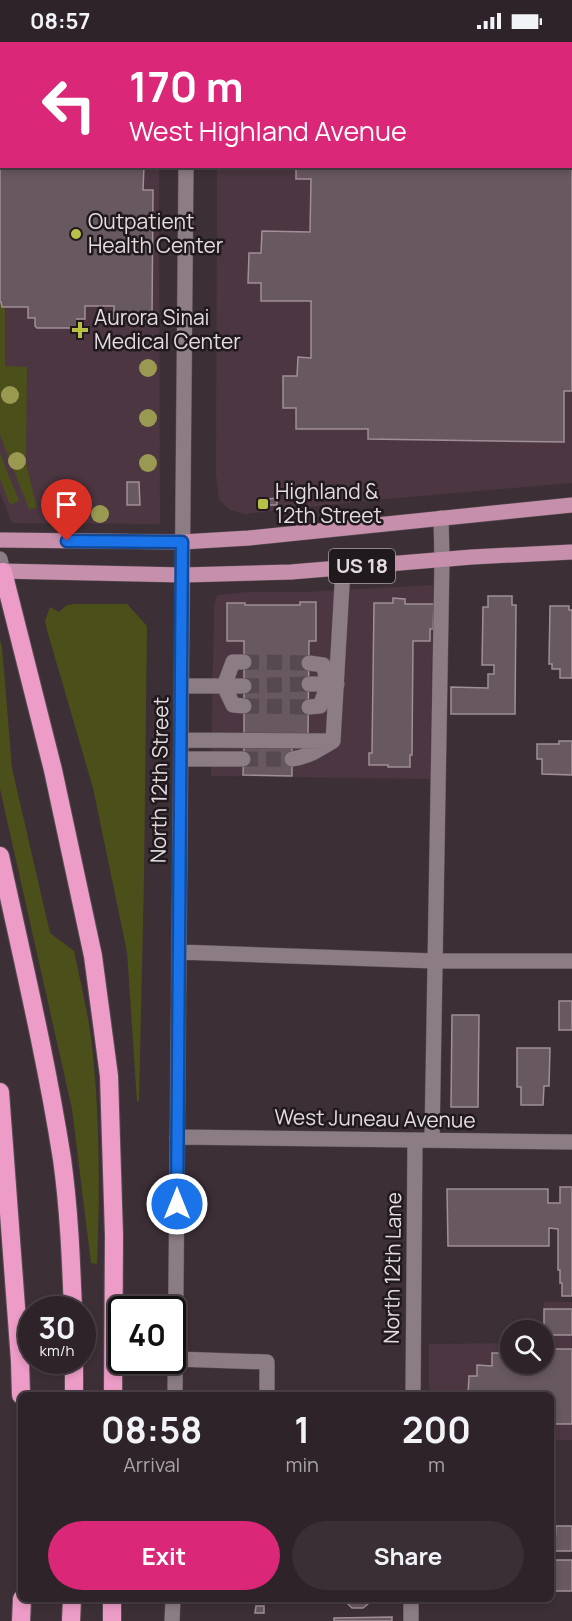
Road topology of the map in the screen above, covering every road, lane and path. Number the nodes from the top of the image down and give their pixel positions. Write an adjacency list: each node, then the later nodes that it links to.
1 (186, 168): 5 (street, North 12th Street)
2 (572, 504): 3 (main road, US 18)
3 (441, 518): 5 (main road, US 18); 7 (street)
4 (0, 540): 5 (main road, US 18)
5 (182, 542): 10 (street, North 12th Street)
6 (572, 552): 7 (main road, US 18)
7 (442, 560): 9 (main road, US 18); 27 (street)
8 (1, 567): 10 (main road, US 18); 41 (highway)
9 (343, 568): 10 (main road, US 18); 14 (street)
10 (183, 576): 15 (street, North 12th Street)
11 (244, 662): 16 (street)
12 (309, 663): 14 (street)
13 (309, 684): 14 (street)
14 (332, 684): 19 (street); 21 (street)
15 (182, 686): 16 (street); 20 (street, North 12th Street)
16 (224, 686): 17 (street); 18 (street)
17 (244, 686)
18 (244, 706)
19 (309, 707)
20 (181, 740): 21 (street); 22 (street, North 12th Street)
21 (333, 741): 24 (street)
22 (181, 759): 23 (street); 26 (street, North 12th Street)
23 (243, 759)
24 (292, 759)
25 (0, 856): 34 (highway)
26 (178, 951): 27 (street); 30 (street, North 12th Street)
27 (435, 961): 28 (street); 32 (street)
28 (572, 961)
29 (0, 1092): 39 (highway)
30 (177, 1137): 31 (street, West Juneau Avenue); 35 (street, North 12th Street)
31 (415, 1140): 32 (street, West Juneau Avenue); 44 (street, North 12th Lane)
32 (432, 1140): 33 (street, West Juneau Avenue)
33 (572, 1142)
34 (73, 1296)
35 (176, 1296)
36 (186, 1359): 43 (street)
37 (74, 1374): 40 (highway)
38 (176, 1374): 42 (street, North 12th Street)
39 (21, 1392)
40 (74, 1392)
41 (113, 1392)
42 (176, 1392)
43 (267, 1392)
44 (413, 1392)
45 (22, 1602): 50 (highway)
46 (72, 1602): 51 (highway)
47 (112, 1602): 52 (highway)
48 (173, 1602): 53 (street)
49 (411, 1602): 54 (street)
50 (21, 1621)
51 (72, 1621)
52 (112, 1621)
53 (172, 1621)
54 (411, 1621)

